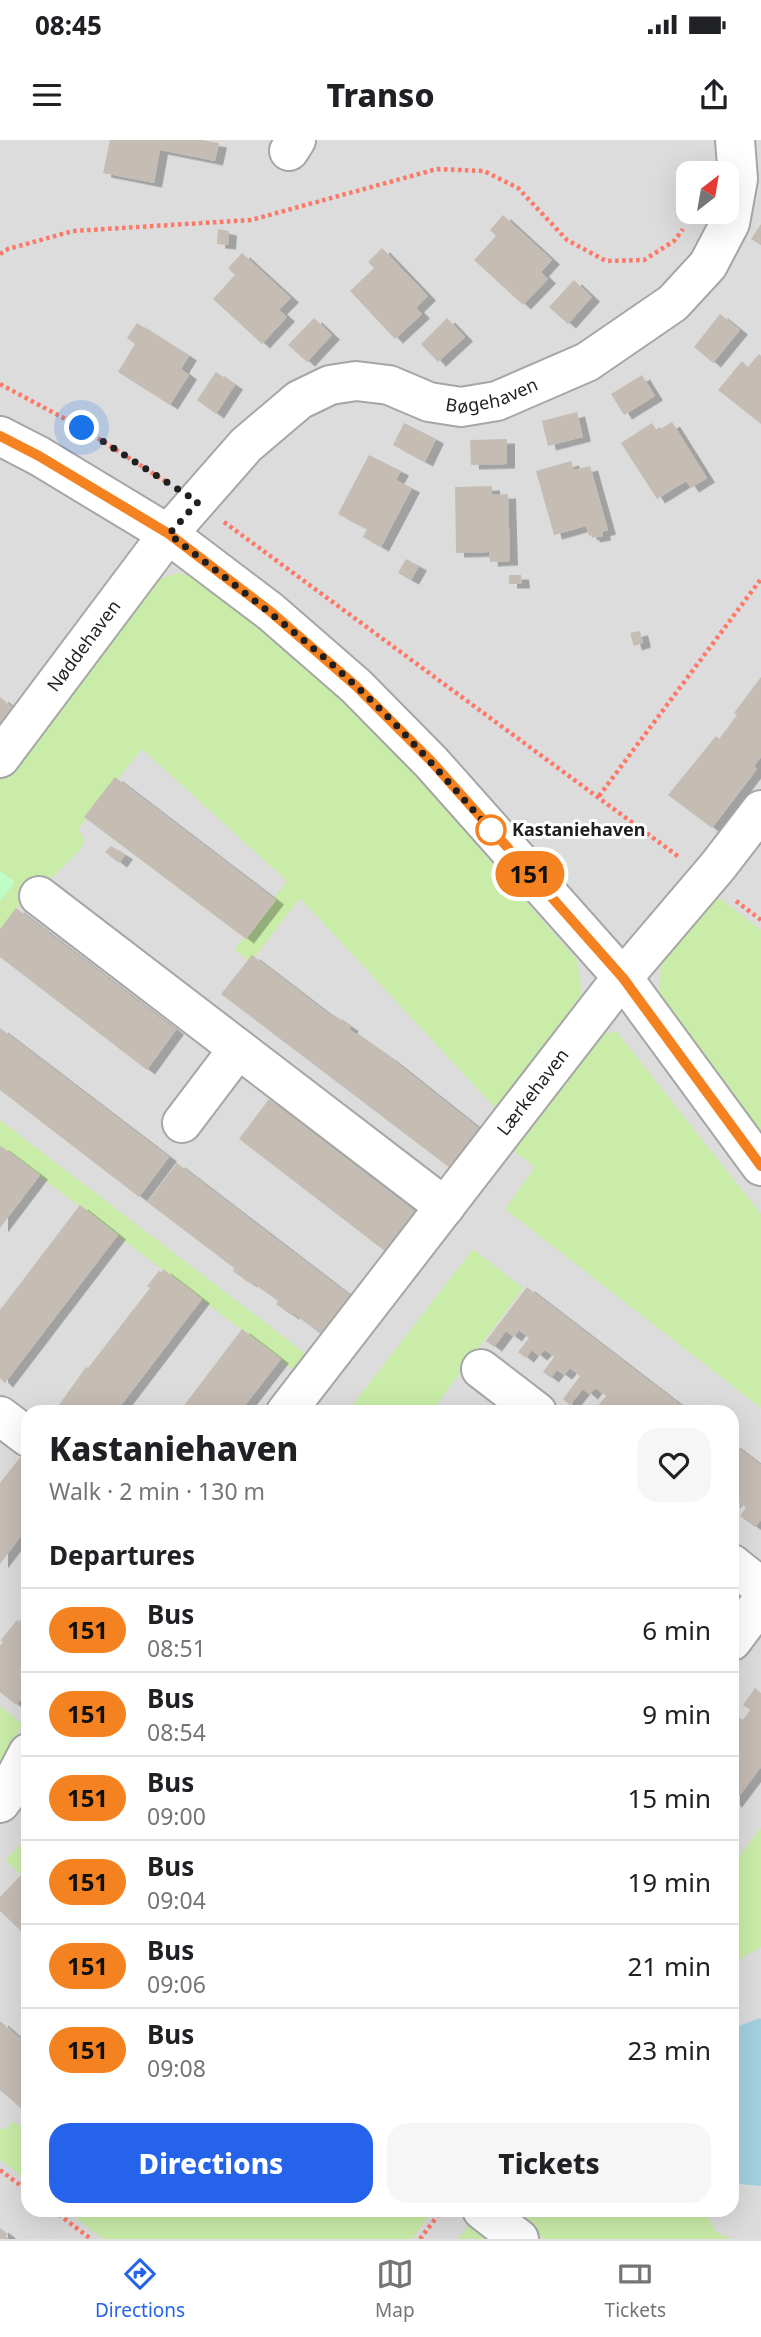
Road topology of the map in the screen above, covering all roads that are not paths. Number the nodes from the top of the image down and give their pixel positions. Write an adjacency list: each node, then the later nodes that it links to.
1 (735, 140): 3 (street, Bøgehaven)
2 (0, 436): 3 (street)
3 (169, 534): 4 (street, Nøddehaven); 7 (street)
4 (0, 758)
5 (761, 810): 7 (street)
6 (40, 896): 8 (street)
7 (623, 978): 10 (street); 11 (street, Lærkehaven)
8 (238, 1049): 9 (street); 11 (street)
9 (182, 1123)
10 (761, 1166)
11 (445, 1207): 13 (street, Lærkehaven)
12 (481, 1369): 14 (street)
13 (291, 1405)
14 (528, 1405)
15 (0, 1416): 16 (street)
16 (21, 1432)
17 (739, 1570): 18 (street)
18 (761, 1587)
19 (761, 1602): 20 (street)
20 (739, 1632)
21 (21, 1766): 22 (street)
22 (0, 1803)
23 (491, 2217): 24 (street)
24 (519, 2239)

